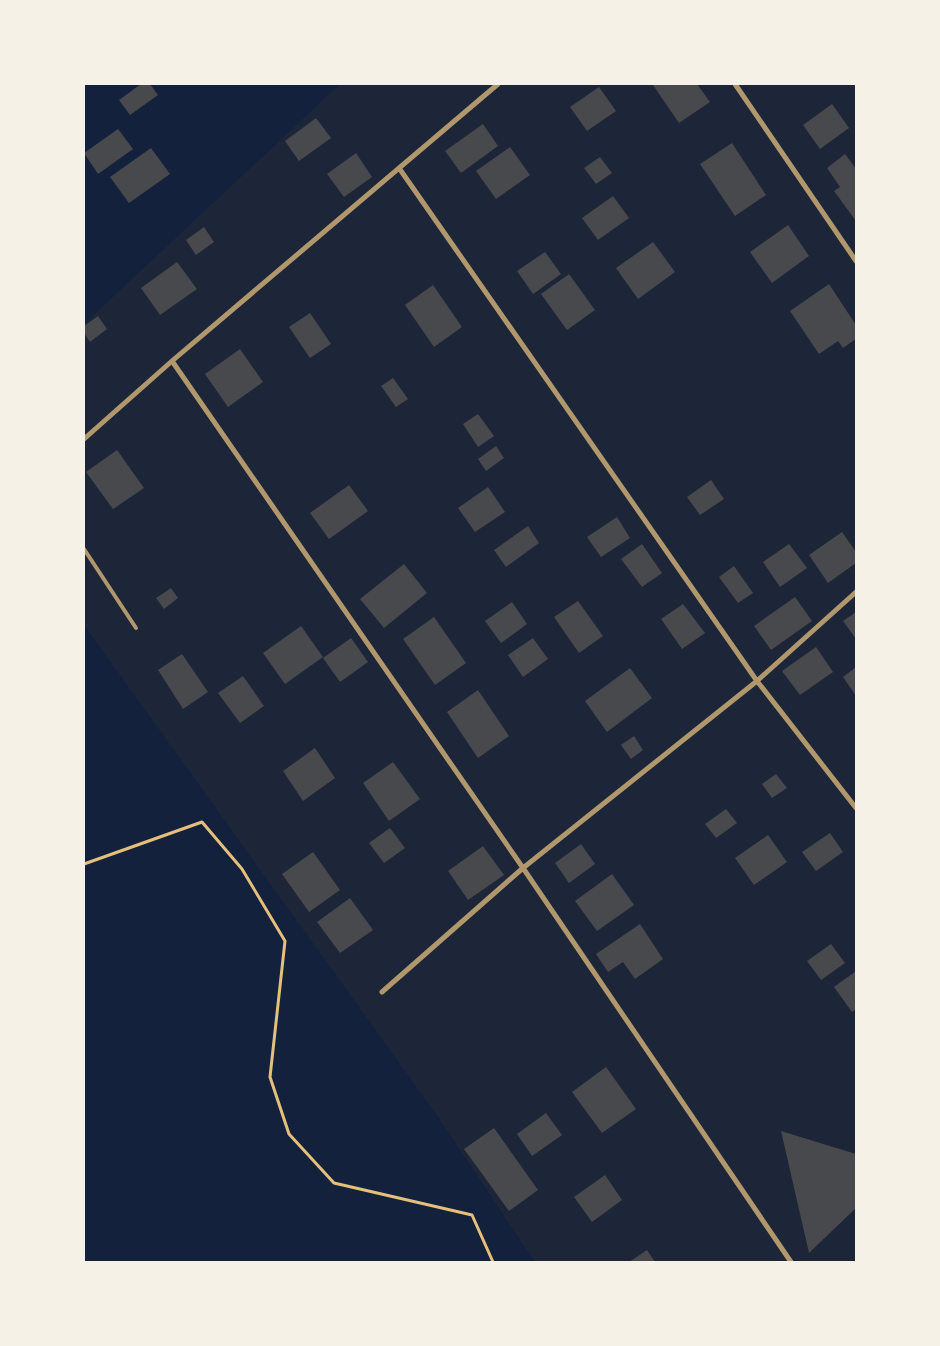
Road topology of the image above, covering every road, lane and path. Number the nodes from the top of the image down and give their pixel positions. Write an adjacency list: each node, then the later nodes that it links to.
1 (498, 84): 3 (street)
2 (735, 84): 4 (street)
3 (399, 168): 5 (street); 10 (street)
4 (856, 261)
5 (172, 361): 6 (street); 13 (street)
6 (84, 438)
7 (84, 549): 9 (lane)
8 (856, 592): 10 (street)
9 (136, 628)
10 (757, 681): 11 (street); 13 (street)
11 (856, 808)
12 (84, 864): 15 (path)
13 (523, 868): 14 (street); 16 (street)
14 (382, 992)
15 (493, 1262)
16 (791, 1262)

